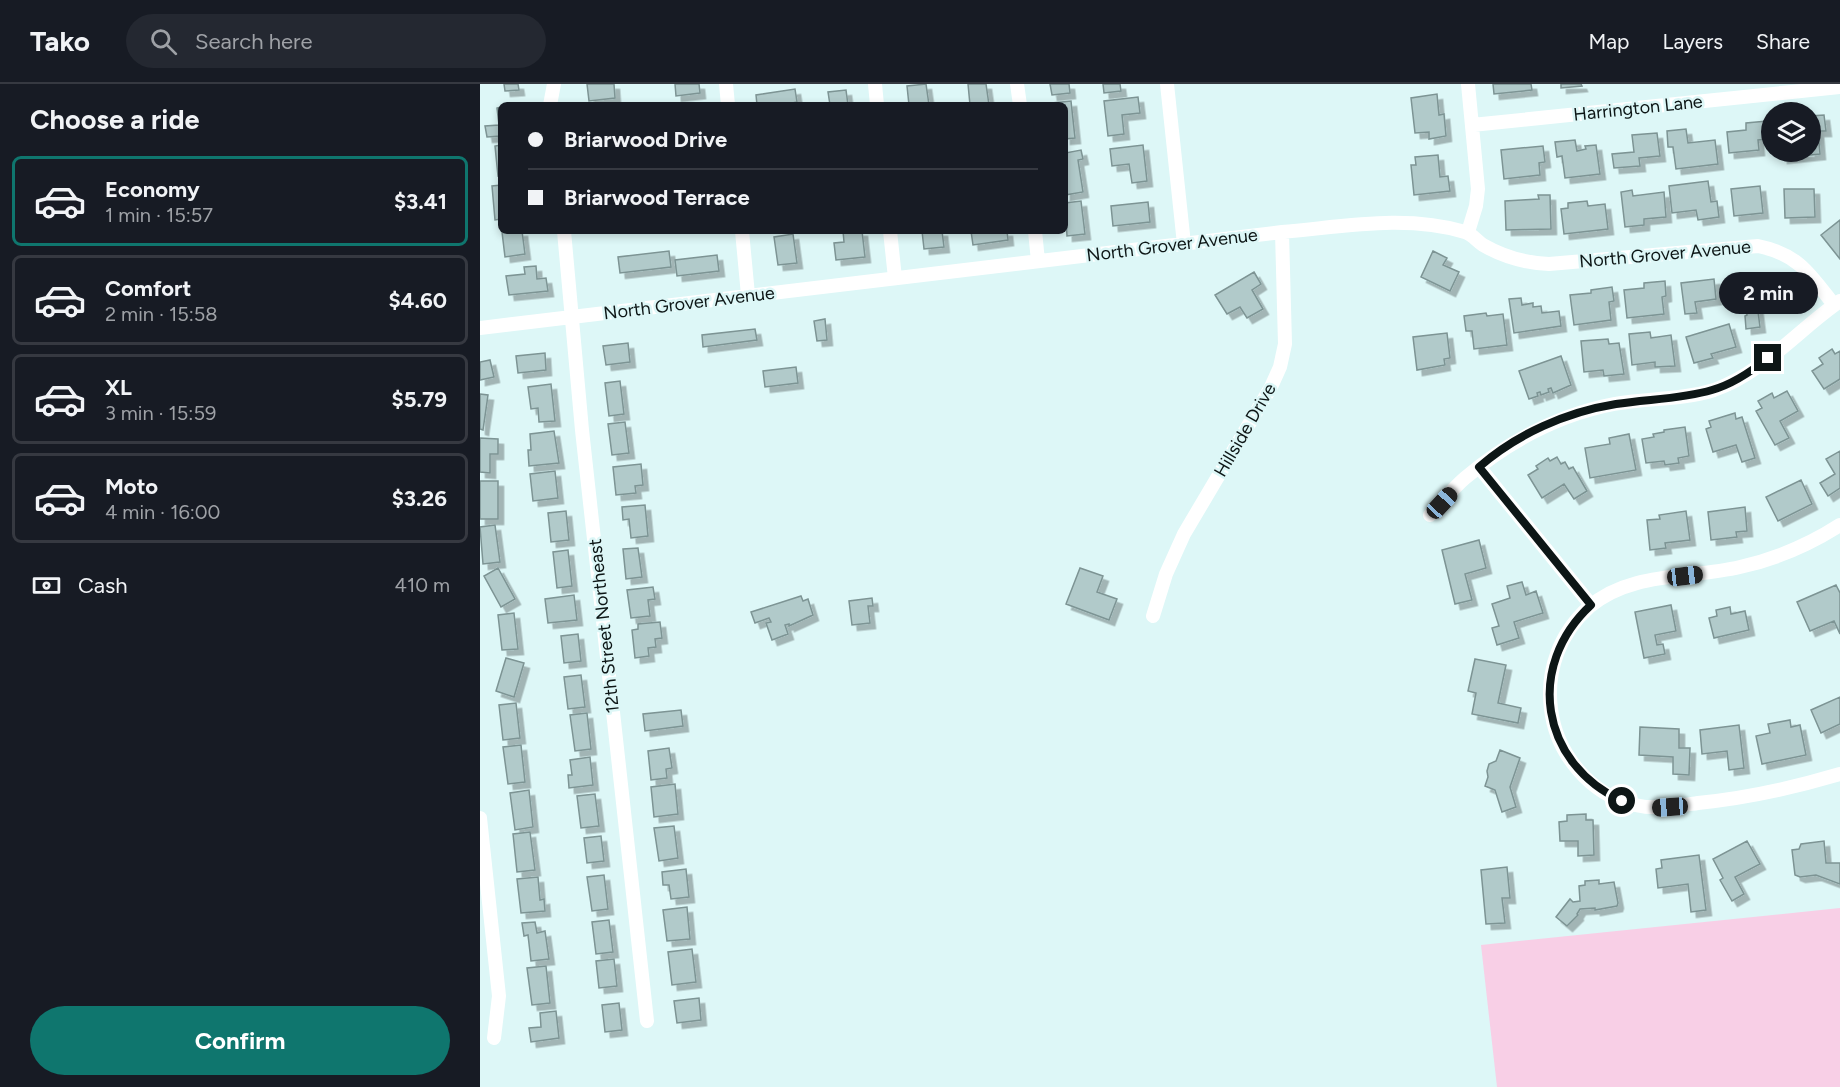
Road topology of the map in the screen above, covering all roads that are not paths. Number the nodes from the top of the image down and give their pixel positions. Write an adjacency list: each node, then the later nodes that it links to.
1 (554, 84): 8 (street)
2 (726, 84): 9 (street)
3 (875, 84): 10 (street)
4 (1017, 84): 11 (street)
5 (1167, 84): 19 (street)
6 (1468, 84): 12 (street)
7 (1840, 87): 12 (street, Harrington Lane)
8 (551, 102)
9 (728, 102)
10 (877, 102)
11 (1020, 102)
12 (1472, 124): 14 (street)
13 (1282, 232): 14 (street, North Grover Avenue); 19 (street, North Grover Avenue); 30 (street, Hillside Drive)
14 (1468, 232): 23 (street, North Grover Avenue)
15 (564, 234): 24 (street, 12th Street Northeast)
16 (742, 234): 22 (street)
17 (890, 234): 21 (street)
18 (1035, 234): 20 (street)
19 (1184, 244): 20 (street, North Grover Avenue)
20 (1038, 261): 21 (street, North Grover Avenue)
21 (895, 278): 22 (street, North Grover Avenue)
22 (748, 295): 24 (street, North Grover Avenue)
23 (1837, 303): 26 (street)
24 (573, 317): 25 (street, North Grover Avenue); 34 (street, 12th Street Northeast)
25 (480, 328)
26 (1479, 467): 27 (street); 29 (street)
27 (1430, 515)
28 (1840, 525): 29 (street)
29 (1591, 605): 31 (street)
30 (1153, 616)
31 (1840, 774)
32 (480, 818): 33 (street)
33 (482, 855): 35 (street)
34 (647, 1021)
35 (494, 1038)

